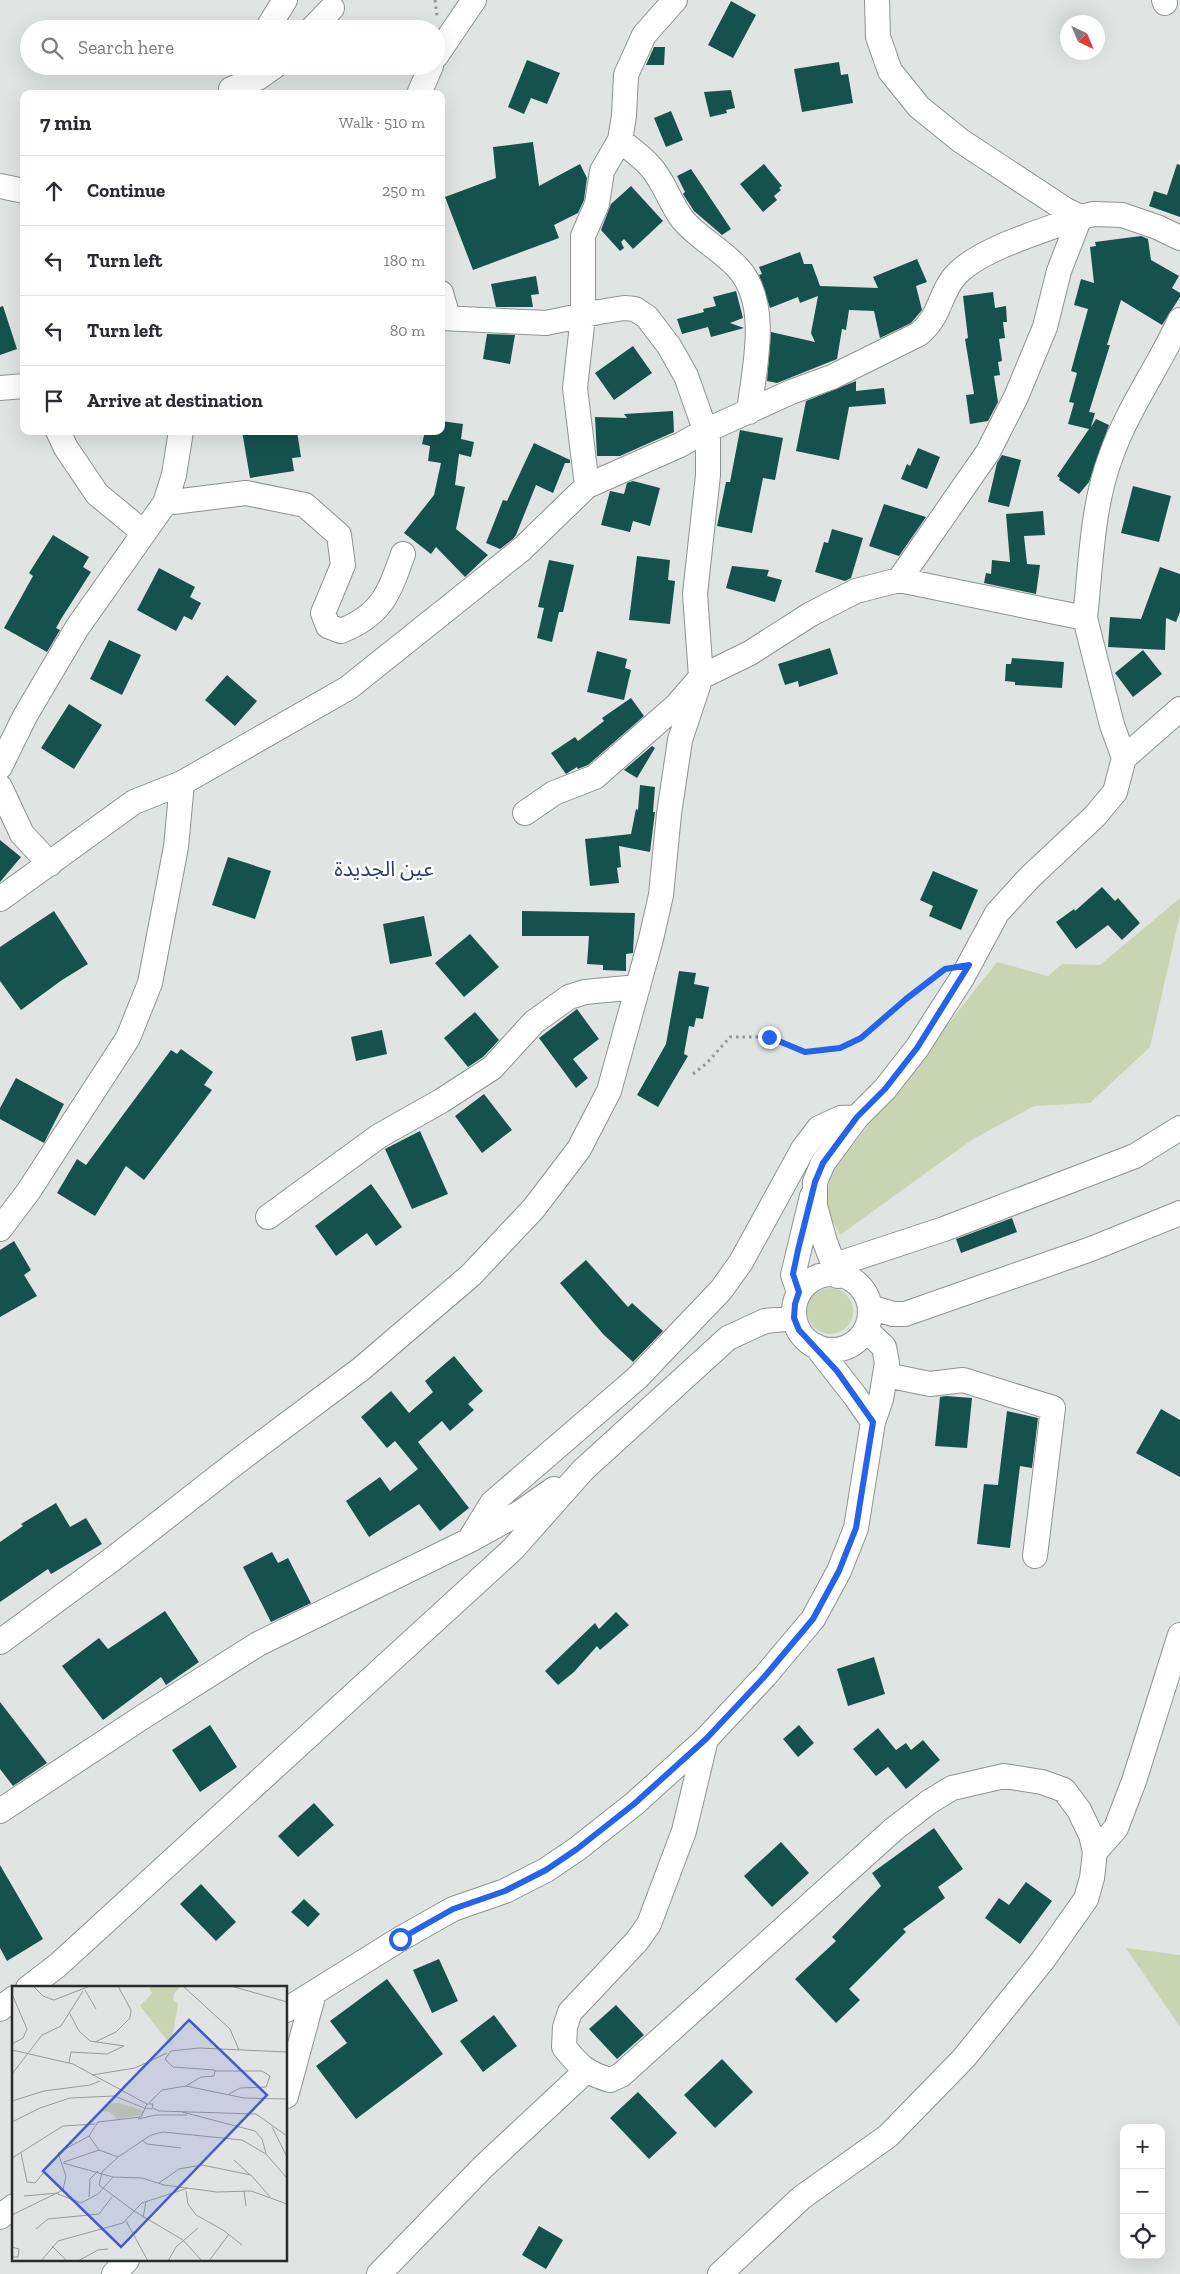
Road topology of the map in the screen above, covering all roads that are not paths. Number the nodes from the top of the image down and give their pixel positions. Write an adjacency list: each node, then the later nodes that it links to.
1 (285, 0): 6 (street)
2 (474, 0): 8 (street)
3 (675, 0): 15 (street)
4 (877, 0): 18 (street)
5 (332, 8): 7 (street)
6 (273, 20)
7 (321, 20)
8 (445, 43)
9 (239, 75): 12 (street)
10 (262, 75): 13 (street)
11 (427, 75): 14 (street)
12 (230, 90)
13 (233, 90)
14 (421, 90)
15 (620, 140): 20 (street); 25 (street)
16 (0, 186): 17 (street)
17 (20, 190)
18 (1080, 217): 19 (street); 25 (street); 33 (street)
19 (1180, 238)
20 (583, 316): 21 (street); 26 (street); 29 (street)
21 (445, 317)
22 (1179, 322): 34 (street)
23 (20, 386): 24 (street)
24 (0, 388)
25 (749, 412): 26 (street)
26 (705, 431): 29 (street); 35 (street)
27 (60, 435): 31 (street)
28 (180, 435): 30 (street)
29 (587, 486): 39 (street)
30 (165, 503): 31 (street); 32 (street)
31 (144, 532): 38 (street)
32 (402, 554)
33 (899, 580): 34 (street); 35 (street)
34 (1085, 618): 37 (street)
35 (701, 677): 41 (street); 44 (street)
36 (1180, 709): 37 (street)
37 (1124, 758): 45 (street)
38 (0, 767)
39 (182, 783): 42 (street); 50 (street)
40 (0, 787): 42 (street)
41 (525, 813)
42 (50, 864): 43 (street)
43 (0, 899)
44 (638, 987): 49 (street); 62 (street)
45 (857, 1117): 47 (street); 59 (street)
46 (1180, 1128): 51 (street)
47 (815, 1182): 51 (street); 52 (street)
48 (1180, 1213): 54 (street)
49 (268, 1217)
50 (0, 1229)
51 (837, 1271): 52 (street); 54 (street)
52 (799, 1292): 53 (street)
53 (794, 1318): 55 (street); 58 (street)
54 (868, 1318): 55 (street); 56 (street)
55 (816, 1346): 57 (street)
56 (886, 1375): 57 (street); 60 (street)
57 (873, 1422): 63 (street)
58 (582, 1470): 59 (street); 66 (street)
59 (470, 1540): 64 (street)
60 (1035, 1556)
61 (1180, 1635): 65 (street)
62 (0, 1642)
63 (706, 1739): 67 (street); 71 (street)
64 (0, 1811)
65 (1095, 1852): 71 (street); 78 (street)
66 (31, 1986)
67 (314, 1993): 70 (street); 72 (street)
68 (12, 2000): 69 (street)
69 (0, 2009)
70 (288, 2009)
71 (586, 2071): 77 (street)
72 (288, 2089)
73 (12, 2208): 74 (street)
74 (0, 2217)
75 (125, 2262): 76 (street)
76 (114, 2274)
77 (379, 2274)
78 (720, 2274)

